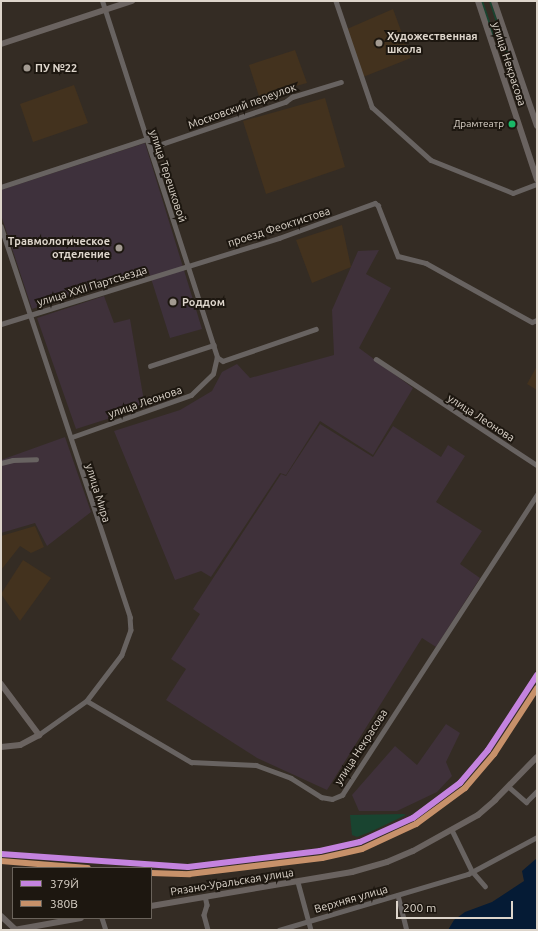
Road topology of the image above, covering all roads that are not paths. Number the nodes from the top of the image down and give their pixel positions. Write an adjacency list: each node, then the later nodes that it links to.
1 (102, 1): 6 (street, улица Терешковой)
2 (132, 1): 6 (main road)
3 (336, 1): 13 (street)
4 (478, 1): 12 (main road, улица Некрасова)
5 (494, 1): 9 (main road, улица Некрасова)
6 (105, 10): 7 (main road); 10 (street, улица Терешковой)
7 (1, 44)
8 (340, 82): 11 (street, Московский переулок)
9 (537, 126)
10 (147, 139): 11 (street, улица Терешковой); 14 (street)
11 (150, 148): 16 (street, улица Терешковой)
12 (537, 179)
13 (537, 184)
14 (1, 187)
15 (1, 226): 17 (street, улица Мира)
16 (188, 265): 17 (street, улица XXII Партсъезда); 18 (street, проезд Феоктистова); 21 (street, улица Терешковой)
17 (29, 315): 19 (street, улица XXII Партсъезда); 25 (street, улица Мира)
18 (537, 320)
19 (1, 324)
20 (316, 329): 22 (street)
21 (214, 345): 22 (street, улица Терешковой); 24 (street)
22 (217, 357): 25 (street, улица Леонова)
23 (376, 359): 28 (street, улица Леонова)
24 (150, 366)
25 (72, 437): 31 (street, улица Мира)
26 (36, 459): 27 (street)
27 (1, 463)
28 (537, 465)
29 (537, 495): 31 (street, улица Некрасова)
30 (1, 684): 32 (main road)
31 (87, 701): 32 (street, улица Мира)
32 (39, 736): 33 (main road)
33 (1, 747)
34 (537, 757): 35 (main road, Рязано-Уральская улица)
35 (509, 787): 36 (street); 37 (main road, Рязано-Уральская улица)
36 (537, 791)
37 (452, 830): 39 (street); 40 (main road, Рязано-Уральская улица)
38 (537, 837): 39 (street, Верхняя улица)
39 (472, 871): 41 (street); 42 (street, Верхняя улица)
40 (298, 882): 43 (main road, Рязано-Уральская улица); 48 (street)
41 (485, 886)
42 (398, 895): 48 (street, Верхняя улица); 54 (street)
43 (205, 896): 44 (main road, Рязано-Уральская улица); 51 (street)
44 (152, 906)
45 (1, 916): 49 (main road)
46 (76, 919): 49 (main road)
47 (102, 919): 50 (street)
48 (309, 921): 52 (street, Верхняя улица); 53 (street)
49 (15, 930)
50 (106, 930)
51 (208, 930)
52 (279, 930)
53 (311, 930)
54 (407, 930)

